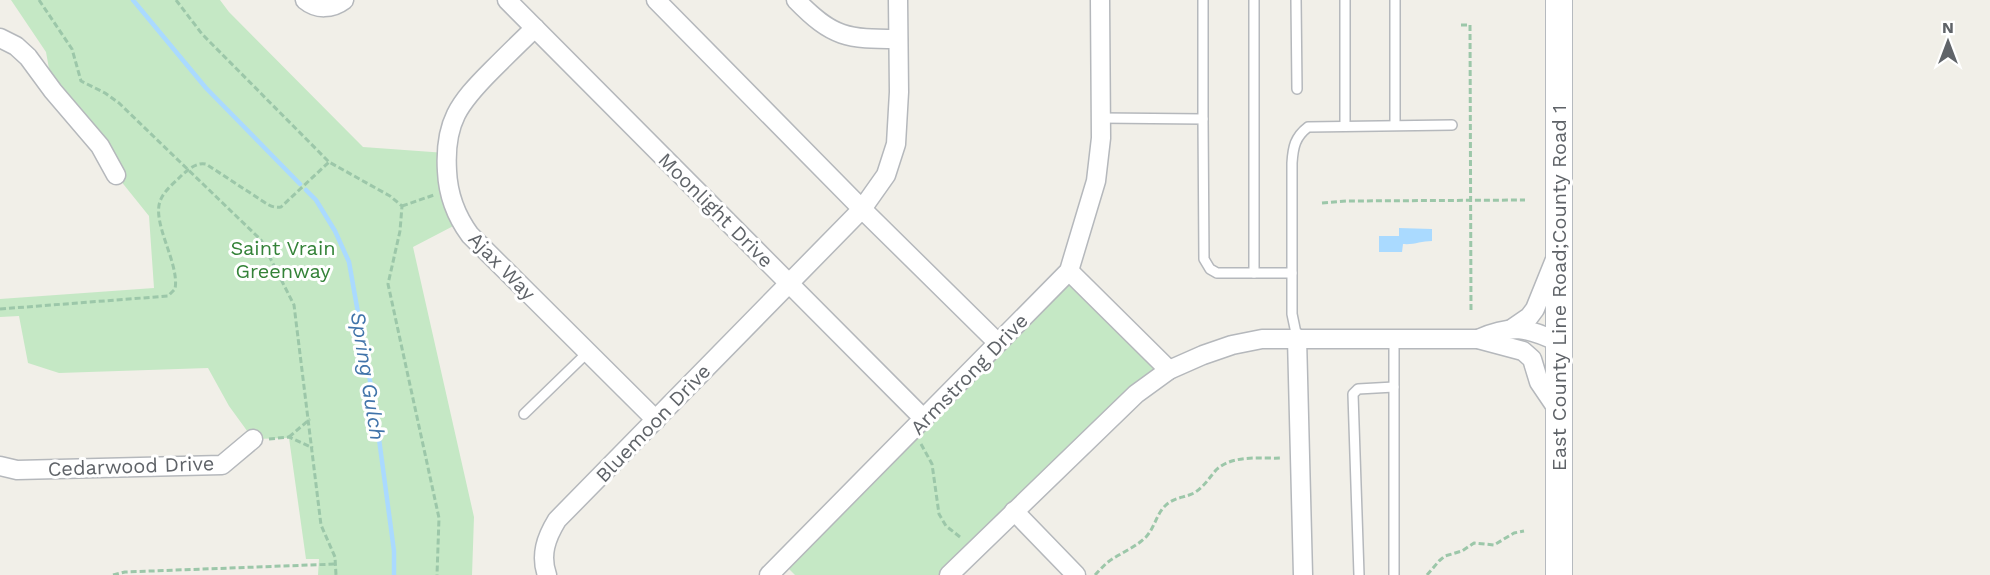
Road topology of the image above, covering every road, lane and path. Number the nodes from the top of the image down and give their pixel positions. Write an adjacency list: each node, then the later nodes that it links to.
1 (39, 0): 27 (path)
2 (176, 0): 26 (path)
3 (305, 0): 4 (street)
4 (344, 0)
5 (507, 0): 17 (street, Moonlight Drive)
6 (656, 0): 34 (street)
7 (796, 0): 19 (street)
8 (898, 0): 19 (street, Bluemoon Drive)
9 (1100, 0): 21 (street)
10 (1203, 0): 22 (lane)
11 (1254, 0): 37 (lane)
12 (1296, 0): 20 (lane)
13 (1345, 0): 25 (lane)
14 (1395, 0): 23 (lane)
15 (1559, 0): 35 (main road, East County Line Road;County Road 1)
16 (1461, 25): 31 (path)
17 (535, 28): 29 (street, Ajax Way); 39 (street, Moonlight Drive)
18 (0, 38): 28 (street)
19 (898, 39): 34 (street, Bluemoon Drive)
20 (1297, 89)
21 (1101, 118): 22 (lane); 36 (street)
22 (1203, 119): 37 (lane)
23 (1395, 125): 24 (lane); 25 (lane)
24 (1452, 125)
25 (1345, 126): 38 (lane)
26 (330, 162): 27 (path); 33 (path)
27 (189, 170): 40 (path); 53 (path)
28 (116, 176)
29 (450, 189): 33 (path); 48 (street, Ajax Way)
30 (1525, 200): 31 (path)
31 (1470, 201): 32 (path); 41 (path)
32 (1322, 203)
33 (402, 206): 69 (path)
34 (862, 209): 39 (street, Bluemoon Drive); 47 (street)
35 (1559, 250): 42 (street); 46 (main road, East County Line Road;County Road 1)
36 (1069, 272): 47 (street, Armstrong Drive); 49 (street)
37 (1254, 273): 38 (lane)
38 (1292, 273): 43 (lane)
39 (790, 284): 54 (street, Moonlight Drive); 55 (street, Bluemoon Drive)
40 (0, 309)
41 (1471, 313)
42 (1513, 327): 45 (street); 46 (street)
43 (1297, 338): 44 (street); 49 (street); 74 (street)
44 (1394, 338): 45 (street); 50 (lane)
45 (1478, 339): 51 (street)
46 (1560, 343): 51 (main road, East County Line Road;County Road 1)
47 (999, 344): 54 (street, Armstrong Drive)
48 (588, 352): 52 (lane); 55 (street, Ajax Way)
49 (1169, 370): 62 (street)
50 (1394, 387): 75 (lane); 76 (lane)
51 (1560, 413): 78 (main road, East County Line Road;County Road 1)
52 (524, 414)
53 (310, 419): 56 (path); 59 (path)
54 (924, 419): 66 (street, Armstrong Drive)
55 (656, 420): 70 (street, Bluemoon Drive)
56 (289, 437): 57 (path); 59 (path)
57 (253, 440): 61 (street, Cedarwood Drive)
58 (918, 441): 64 (path)
59 (313, 448): 65 (path)
60 (1282, 458): 73 (path)
61 (0, 466)
62 (1014, 511): 71 (street); 72 (street)
63 (1524, 531): 77 (path)
64 (960, 537)
65 (336, 564): 67 (path); 68 (path)
66 (782, 570)
67 (113, 575)
68 (336, 575)
69 (437, 575)
70 (547, 575)
71 (949, 575)
72 (1076, 575)
73 (1095, 575)
74 (1303, 575)
75 (1359, 575)
76 (1394, 575)
77 (1427, 575)
78 (1559, 575)

